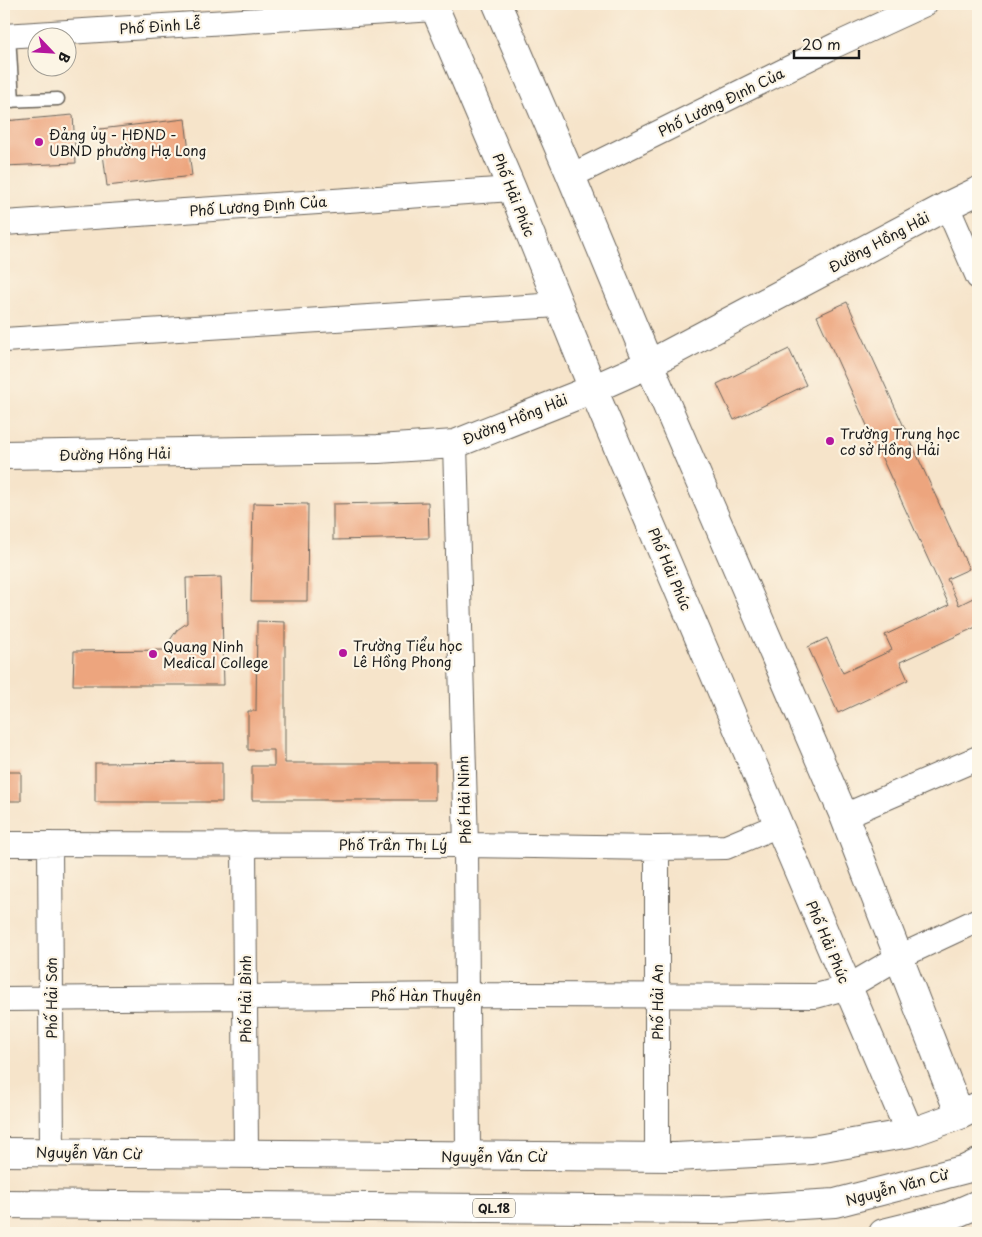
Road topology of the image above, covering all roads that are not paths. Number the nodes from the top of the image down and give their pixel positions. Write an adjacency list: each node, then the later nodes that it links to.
1 (497, 4): 7 (street)
2 (925, 4): 7 (street, Phố Lương Định Của)
3 (434, 6): 4 (street, Phố Đinh Lễ); 8 (street, Phố Hải Phúc)
4 (6, 36): 6 (lane)
5 (58, 99): 6 (lane)
6 (8, 101)
7 (571, 176): 15 (street)
8 (512, 189): 11 (street, Phố Lương Định Của); 13 (street, Phố Hải Phúc)
9 (978, 191): 10 (street, Đường Hồng Hải)
10 (947, 206): 12 (street); 15 (street, Đường Hồng Hải)
11 (4, 223)
12 (978, 277)
13 (558, 305): 14 (street); 16 (street, Phố Hải Phúc)
14 (4, 340)
15 (649, 364): 16 (street, Đường Hồng Hải); 20 (street)
16 (592, 389): 17 (street, Đường Hồng Hải); 21 (street, Phố Hải Phúc)
17 (455, 444): 18 (street, Đường Hồng Hải); 25 (street, Phố Hải Ninh)
18 (4, 456)
19 (978, 758): 20 (street)
20 (844, 816): 28 (street)
21 (778, 825): 26 (street, Phố Trần Thị Lý); 29 (street, Phố Hải Phúc)
22 (4, 844): 23 (street, Phố Trần Thị Lý)
23 (50, 844): 24 (street, Phố Trần Thị Lý); 33 (street, Phố Hải Sơn)
24 (244, 844): 25 (street, Phố Trần Thị Lý); 32 (street, Phố Hải Bình)
25 (466, 845): 26 (street, Phố Trần Thị Lý); 30 (street, Phố Hải Ninh)
26 (657, 848): 31 (street, Phố Hải An)
27 (978, 920): 28 (street, Phố Hàn Thuyên)
28 (899, 957): 29 (street, Phố Hàn Thuyên); 35 (street)
29 (848, 987): 31 (street, Phố Hàn Thuyên); 36 (street, Phố Hải Phúc)
30 (467, 995): 31 (street, Phố Hàn Thuyên); 32 (street, Phố Hàn Thuyên); 40 (street, Phố Hải Ninh)
31 (657, 995): 41 (street, Phố Hải An)
32 (244, 996): 33 (street, Phố Hàn Thuyên); 39 (street, Phố Hải Bình)
33 (51, 999): 34 (street, Phố Hàn Thuyên); 38 (street, Phố Hải Sơn)
34 (4, 1000)
35 (969, 1111): 36 (street, Nguyễn Văn Cừ)
36 (910, 1133): 41 (street, Nguyễn Văn Cừ)
37 (4, 1152): 38 (street, Nguyễn Văn Cừ)
38 (52, 1153): 39 (street, Nguyễn Văn Cừ)
39 (246, 1154): 40 (street, Nguyễn Văn Cừ)
40 (468, 1155): 41 (street, Nguyễn Văn Cừ)
41 (657, 1156)
42 (978, 1163): 43 (street, Nguyễn Văn Cừ / QL.18)
43 (4, 1204)
44 (978, 1204): 45 (street)
45 (893, 1232)

